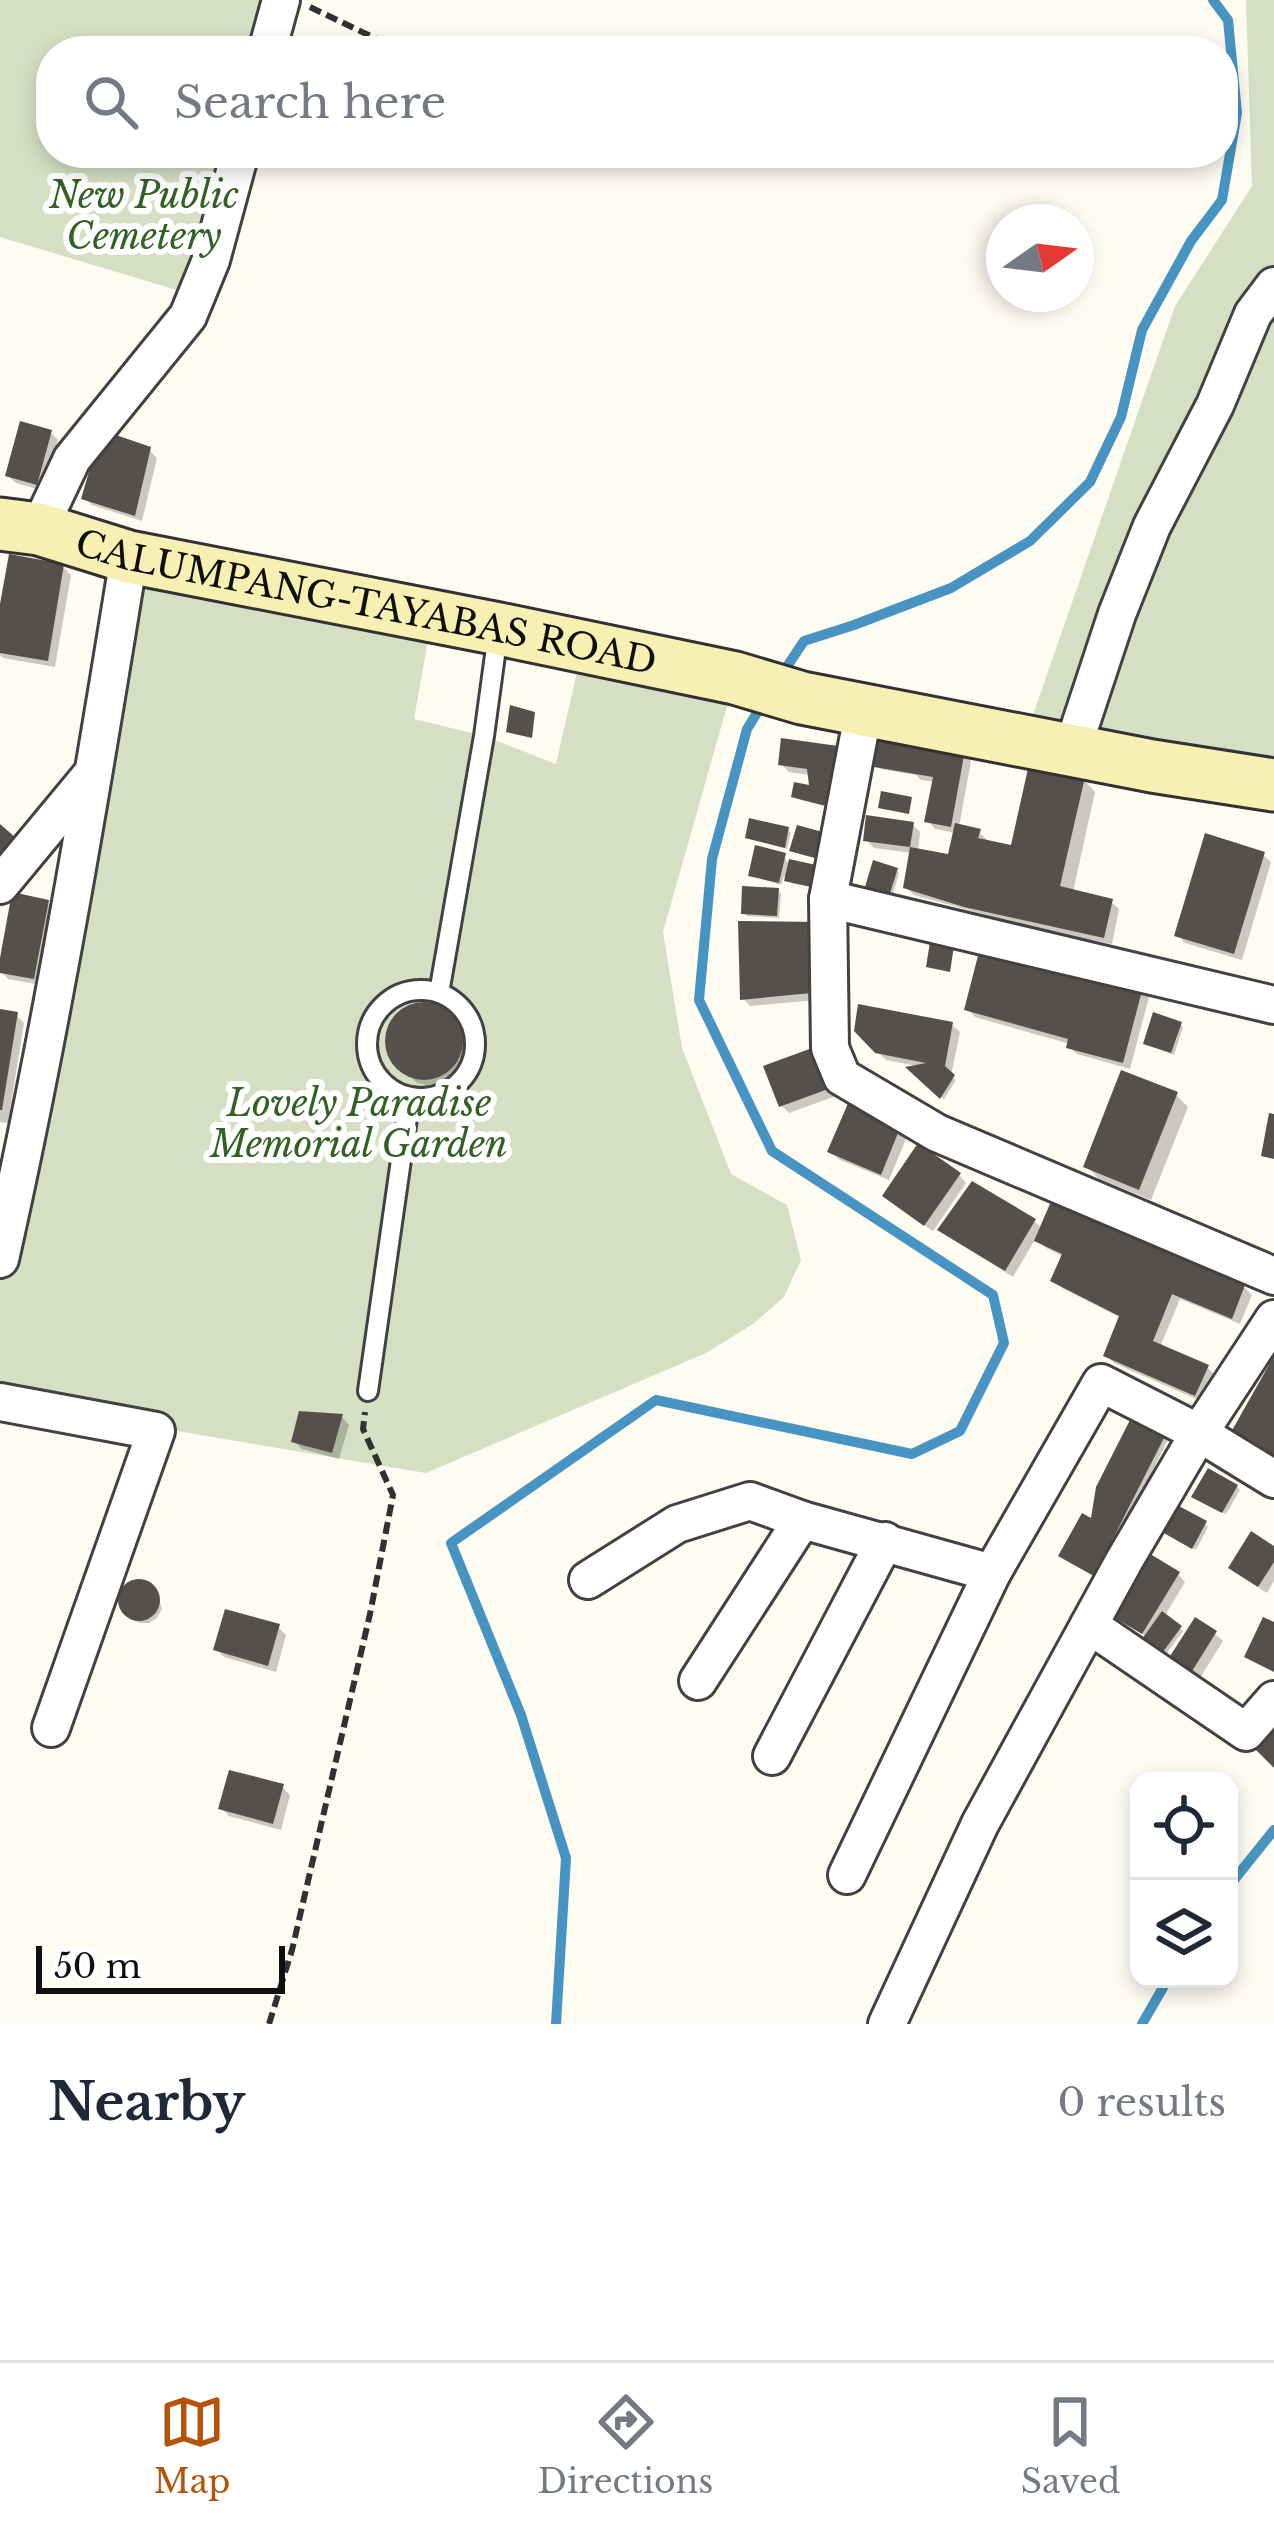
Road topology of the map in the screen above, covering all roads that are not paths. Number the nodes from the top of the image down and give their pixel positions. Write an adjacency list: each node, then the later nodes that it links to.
1 (280, 0): 2 (street)
2 (271, 36)
3 (236, 168): 5 (street)
4 (1274, 286): 9 (street)
5 (20, 527): 6 (main road, CALUMPANG-TAYABAS ROAD)
6 (129, 557): 7 (main road, CALUMPANG-TAYABAS ROAD); 10 (street)
7 (499, 628): 8 (main road, CALUMPANG-TAYABAS ROAD); 14 (lane)
8 (864, 710): 9 (main road); 13 (street)
9 (1072, 750): 11 (main road)
10 (94, 771): 12 (street); 17 (street)
11 (1274, 785)
12 (0, 885)
13 (828, 899): 15 (street); 19 (street)
14 (439, 993): 16 (lane); 16 (lane)
15 (1274, 1005)
16 (410, 1097): 21 (lane)
17 (13, 1143): 18 (street)
18 (0, 1259)
19 (1274, 1276)
20 (1274, 1319): 23 (street)
21 (368, 1391)
22 (0, 1402): 32 (street)
23 (1199, 1433): 24 (street); 27 (street); 29 (street)
24 (1274, 1479)
25 (802, 1520): 26 (street); 28 (street); 30 (street)
26 (885, 1541): 27 (street); 33 (street)
27 (992, 1573): 34 (street)
28 (588, 1580)
29 (1089, 1625): 31 (street); 35 (street)
30 (698, 1682)
31 (1274, 1700)
32 (50, 1728)
33 (772, 1756)
34 (847, 1875)
35 (887, 2024)

